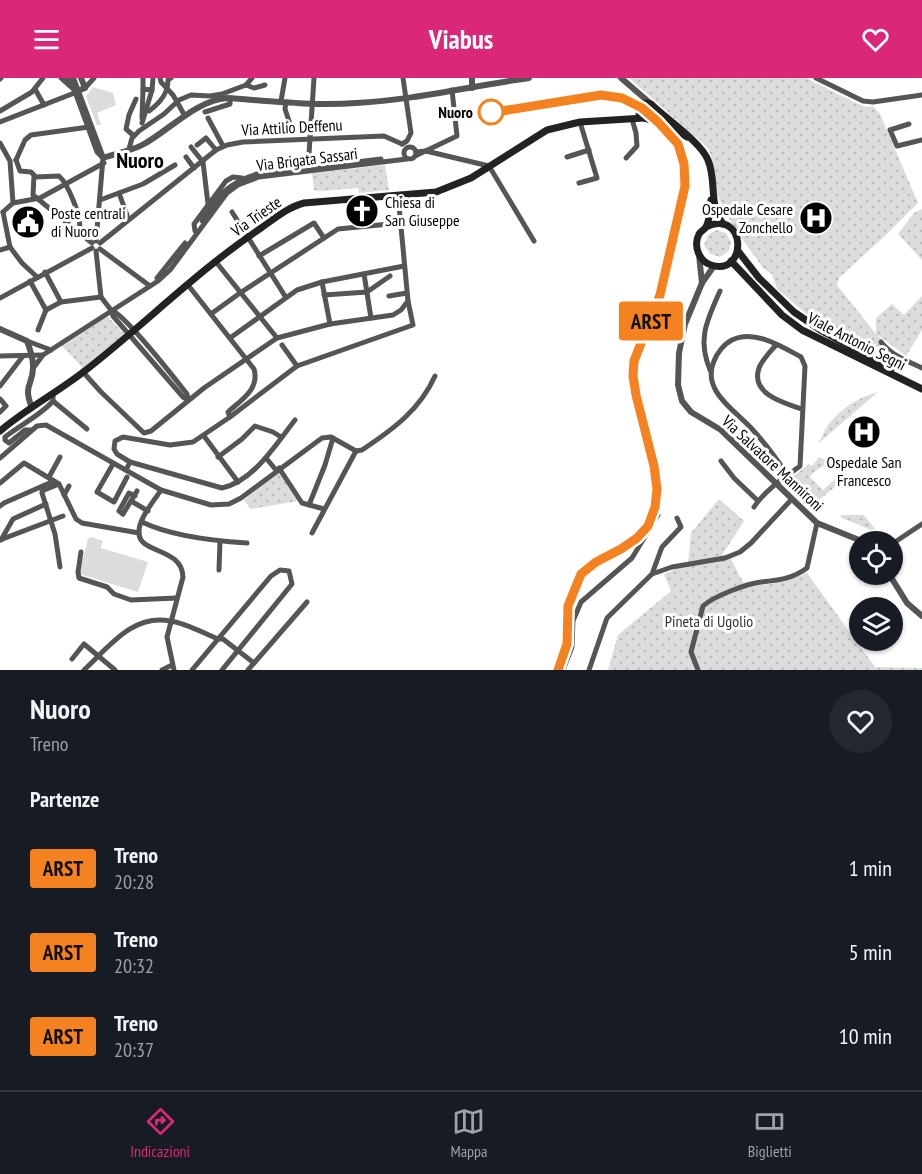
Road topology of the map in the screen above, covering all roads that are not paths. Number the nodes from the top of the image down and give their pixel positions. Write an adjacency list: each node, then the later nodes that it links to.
1 (43, 78): 26 (street)
2 (61, 78): 28 (street)
3 (67, 78): 28 (street)
4 (73, 78): 28 (street)
5 (81, 78): 28 (street)
6 (94, 78): 28 (street)
7 (143, 78): 27 (street)
8 (153, 78): 29 (street)
9 (160, 78): 24 (street)
10 (243, 78): 23 (street)
11 (252, 78): 23 (street)
12 (285, 78): 38 (street)
13 (314, 78): 39 (street)
14 (403, 78): 34 (street)
15 (472, 78): 25 (street)
16 (529, 78): 25 (street)
17 (617, 78): 31 (street, Via Salvatore Mannironi)
18 (816, 78): 21 (street)
19 (831, 78): 21 (street)
20 (169, 79): 24 (street)
21 (824, 82): 32 (street)
22 (265, 85): 23 (street)
23 (246, 86): 36 (street)
24 (168, 88): 37 (street); 43 (street)
25 (472, 88): 30 (street)
26 (35, 89): 40 (street); 44 (street)
27 (143, 89): 29 (street); 52 (street)
28 (78, 90): 40 (street); 51 (street)
29 (152, 90): 43 (street)
30 (452, 90): 34 (street); 63 (street)
31 (639, 95): 41 (street, Via Salvatore Mannironi); 42 (street, Via Salvatore Mannironi)
32 (922, 96)
33 (230, 98): 36 (street); 38 (street); 59 (street)
34 (405, 98): 39 (street); 54 (street)
35 (136, 99): 52 (street)
36 (212, 99): 37 (street); 45 (street)
37 (176, 101): 45 (street); 52 (street)
38 (283, 102): 39 (street); 53 (street)
39 (312, 103): 56 (street)
40 (44, 105): 48 (street)
41 (652, 106): 42 (main road); 47 (main road); 55 (main road, Via Salvatore Mannironi)
42 (641, 107): 46 (main road); 47 (main road)
43 (148, 110): 52 (street)
44 (0, 111)
45 (185, 116): 60 (street)
46 (629, 119): 47 (main road, Via Trieste); 49 (main road, Via Trieste); 69 (street)
47 (646, 119): 55 (main road, Via Salvatore Mannironi)
48 (0, 122)
49 (580, 122): 62 (street); 74 (main road, Via Trieste)
50 (909, 124): 57 (street)
51 (90, 126): 70 (street); 71 (street)
52 (139, 127): 60 (street)
53 (291, 127)
54 (411, 133): 64 (street); 65 (street)
55 (687, 137): 81 (main road, Via Salvatore Mannironi)
56 (310, 139): 59 (street, Via Attilio Deffenu); 64 (street, Via Attilio Deffenu); 76 (street)
57 (922, 140)
58 (0, 143): 71 (street)
59 (223, 146): 61 (street, Via Attilio Deffenu)
60 (129, 149): 70 (street)
61 (216, 150): 72 (street, Via Attilio Deffenu); 72 (street)
62 (589, 150): 68 (street); 79 (street)
63 (426, 151): 65 (street); 66 (street)
64 (404, 152): 65 (street); 65 (street); 76 (street, Via Brigata Sassari)
65 (414, 153): 66 (street)
66 (436, 155): 74 (street)
67 (186, 157): 75 (street)
68 (567, 157)
69 (626, 158)
70 (104, 160): 80 (street); 85 (street)
71 (13, 161): 77 (street); 86 (street)
72 (203, 162): 75 (street, Via Attilio Deffenu); 87 (street)
73 (175, 165): 82 (street)
74 (489, 166): 83 (main road, Via Trieste); 98 (street)
75 (194, 168): 99 (street, Via Attilio Deffenu)
76 (308, 169): 78 (street, Via Brigata Sassari); 118 (street, Via Brigata Sassari)
77 (35, 177): 80 (street); 84 (street)
78 (243, 178): 87 (street, Via Brigata Sassari); 95 (street, Via Brigata Sassari)
79 (579, 183)
80 (66, 184): 84 (street); 94 (street)
81 (712, 188): 92 (main road, Via Salvatore Mannironi); 93 (main road, Via Salvatore Mannironi)
82 (119, 193): 85 (street); 90 (street)
83 (398, 195): 91 (street); 96 (main road, Via Trieste)
84 (39, 198): 86 (street); 94 (street)
85 (100, 200): 99 (street)
86 (13, 203): 88 (street)
87 (208, 205): 95 (street, Via Brigata Sassari)
88 (2, 212): 100 (street)
89 (232, 212): 96 (street)
90 (127, 215)
91 (400, 223): 97 (street); 107 (street)
92 (723, 224): 93 (main road); 102 (main road)
93 (706, 227): 103 (main road, Via Salvatore Mannironi)
94 (79, 231): 99 (street)
95 (195, 231): 118 (street, Via Brigata Sassari)
96 (247, 237): 104 (street); 106 (main road, Via Trieste)
97 (324, 238): 104 (street); 110 (street)
98 (534, 241)
99 (96, 246): 109 (street, Via Attilio Deffenu); 118 (street); 126 (street)
100 (10, 247): 101 (street); 113 (street)
101 (0, 250)
102 (738, 251): 105 (main road); 157 (main road, Viale Antonio Segni)
103 (699, 254): 108 (main road); 116 (street, Via Salvatore Mannironi)
104 (259, 256): 110 (street)
105 (731, 261): 108 (main road); 159 (main road, Viale Antonio Segni)
106 (216, 262): 117 (main road, Via Trieste); 121 (street)
107 (404, 266): 111 (street); 122 (street)
108 (714, 266): 116 (street, Via Salvatore Mannironi)
109 (45, 272): 113 (street, Via Attilio Deffenu); 129 (street)
110 (270, 274): 121 (street); 124 (street)
111 (364, 274): 115 (street); 119 (street)
112 (390, 276): 119 (street)
113 (37, 277): 114 (street, Via Attilio Deffenu)
114 (30, 281): 127 (street, Via Attilio Deffenu); 130 (street)
115 (322, 282): 123 (street); 124 (street)
116 (702, 283): 190 (street, Via Salvatore Mannironi)
117 (188, 285): 132 (street); 138 (main road, Via Trieste)
118 (150, 286): 131 (street, Via Brigata Sassari)
119 (367, 291): 123 (street); 134 (street)
120 (720, 291): 155 (street)
121 (240, 293): 132 (street); 133 (street)
122 (407, 293): 125 (street); 128 (street)
123 (324, 295): 135 (street)
124 (285, 296): 133 (street)
125 (389, 296)
126 (101, 297): 129 (street); 131 (street)
127 (0, 298)
128 (408, 301): 134 (street); 151 (street)
129 (61, 303): 130 (street)
130 (46, 310): 137 (street)
131 (111, 310): 138 (street); 145 (street, Via Brigata Sassari)
132 (211, 314): 139 (street)
133 (260, 316): 139 (street); 140 (street)
134 (371, 318): 135 (street)
135 (330, 324): 140 (street)
136 (0, 329): 141 (street)
137 (38, 330)
138 (131, 332): 154 (main road, Via Trieste); 162 (street)
139 (230, 338): 150 (street)
140 (277, 338): 150 (street)
141 (30, 342): 145 (street); 146 (street)
142 (881, 342): 153 (street)
143 (282, 345): 151 (street)
144 (776, 345): 155 (street); 164 (street); 164 (street)
145 (51, 350): 147 (street, Via Brigata Sassari)
146 (32, 355): 147 (street); 149 (street); 152 (street)
147 (43, 355): 152 (street)
148 (0, 356): 149 (street)
149 (23, 356): 158 (street)
150 (245, 359): 162 (street); 166 (street)
151 (297, 366): 166 (street)
152 (34, 367): 163 (street)
153 (922, 368)
154 (83, 372): 160 (main road, Via Trieste); 162 (street)
155 (711, 372): 185 (street)
156 (435, 376): 174 (street)
157 (922, 385)
158 (0, 386)
159 (922, 389)
160 (53, 397): 163 (main road, Via Trieste); 168 (street); 169 (street)
161 (0, 399): 165 (street)
162 (188, 400)
163 (32, 408): 170 (main road, Via Trieste)
164 (802, 409): 182 (street)
165 (0, 412)
166 (230, 417): 171 (street)
167 (295, 420): 172 (street)
168 (87, 429)
169 (31, 430): 176 (street); 181 (street)
170 (0, 431)
171 (204, 436): 175 (street); 180 (street)
172 (281, 437): 175 (street); 178 (street)
173 (333, 438): 174 (street); 183 (street); 198 (street)
174 (356, 451): 201 (street)
175 (218, 457): 188 (street)
176 (0, 458)
177 (60, 458): 187 (street)
178 (266, 458): 183 (street); 188 (street)
179 (721, 461): 196 (street)
180 (130, 462): 184 (street); 188 (street)
181 (113, 464): 184 (street); 186 (street)
182 (800, 466): 185 (street); 190 (street)
183 (278, 469): 192 (street); 198 (street)
184 (126, 470): 192 (street)
185 (786, 473): 190 (street)
186 (128, 477)
187 (54, 481): 189 (street); 193 (street); 197 (street); 199 (street)
188 (238, 482)
189 (0, 483)
190 (775, 483): 195 (street, Via Salvatore Mannironi); 196 (street)
191 (69, 486): 193 (street)
192 (161, 490): 202 (street)
193 (64, 496): 210 (street)
194 (134, 496): 202 (street)
195 (791, 500): 208 (street, Via Salvatore Mannironi); 220 (street)
196 (758, 501): 200 (street)
197 (46, 504): 206 (street); 214 (street)
198 (309, 505): 201 (street)
199 (0, 506)
200 (754, 507)
201 (324, 509): 211 (street)
202 (148, 511): 207 (street)
203 (658, 514): 238 (street)
204 (63, 516): 206 (street)
205 (677, 519): 220 (street)
206 (52, 521): 214 (street); 218 (street)
207 (142, 522): 210 (street); 215 (street)
208 (817, 523): 212 (street, Via Salvatore Mannironi); 240 (street)
209 (922, 524): 213 (street)
210 (139, 533): 222 (street)
211 (312, 533)
212 (849, 536)
213 (903, 537)
214 (1, 540)
215 (220, 541): 216 (street); 219 (street)
216 (247, 543)
217 (81, 552): 222 (street)
218 (60, 567)
219 (219, 570)
220 (652, 574): 239 (street)
221 (896, 585): 224 (street)
222 (177, 598): 225 (street)
223 (307, 602): 230 (street)
224 (922, 616)
225 (171, 621): 226 (street); 228 (street); 231 (street)
226 (218, 639): 227 (street); 227 (street); 235 (street)
227 (239, 651): 230 (street); 236 (street)
228 (99, 656): 229 (street); 232 (street); 233 (street)
229 (72, 659)
230 (254, 663): 237 (street)
231 (173, 668): 234 (street)
232 (84, 670)
233 (115, 670)
234 (162, 670)
235 (192, 670)
236 (222, 670)
237 (248, 670)
238 (563, 670)
239 (589, 670)
240 (698, 670)

